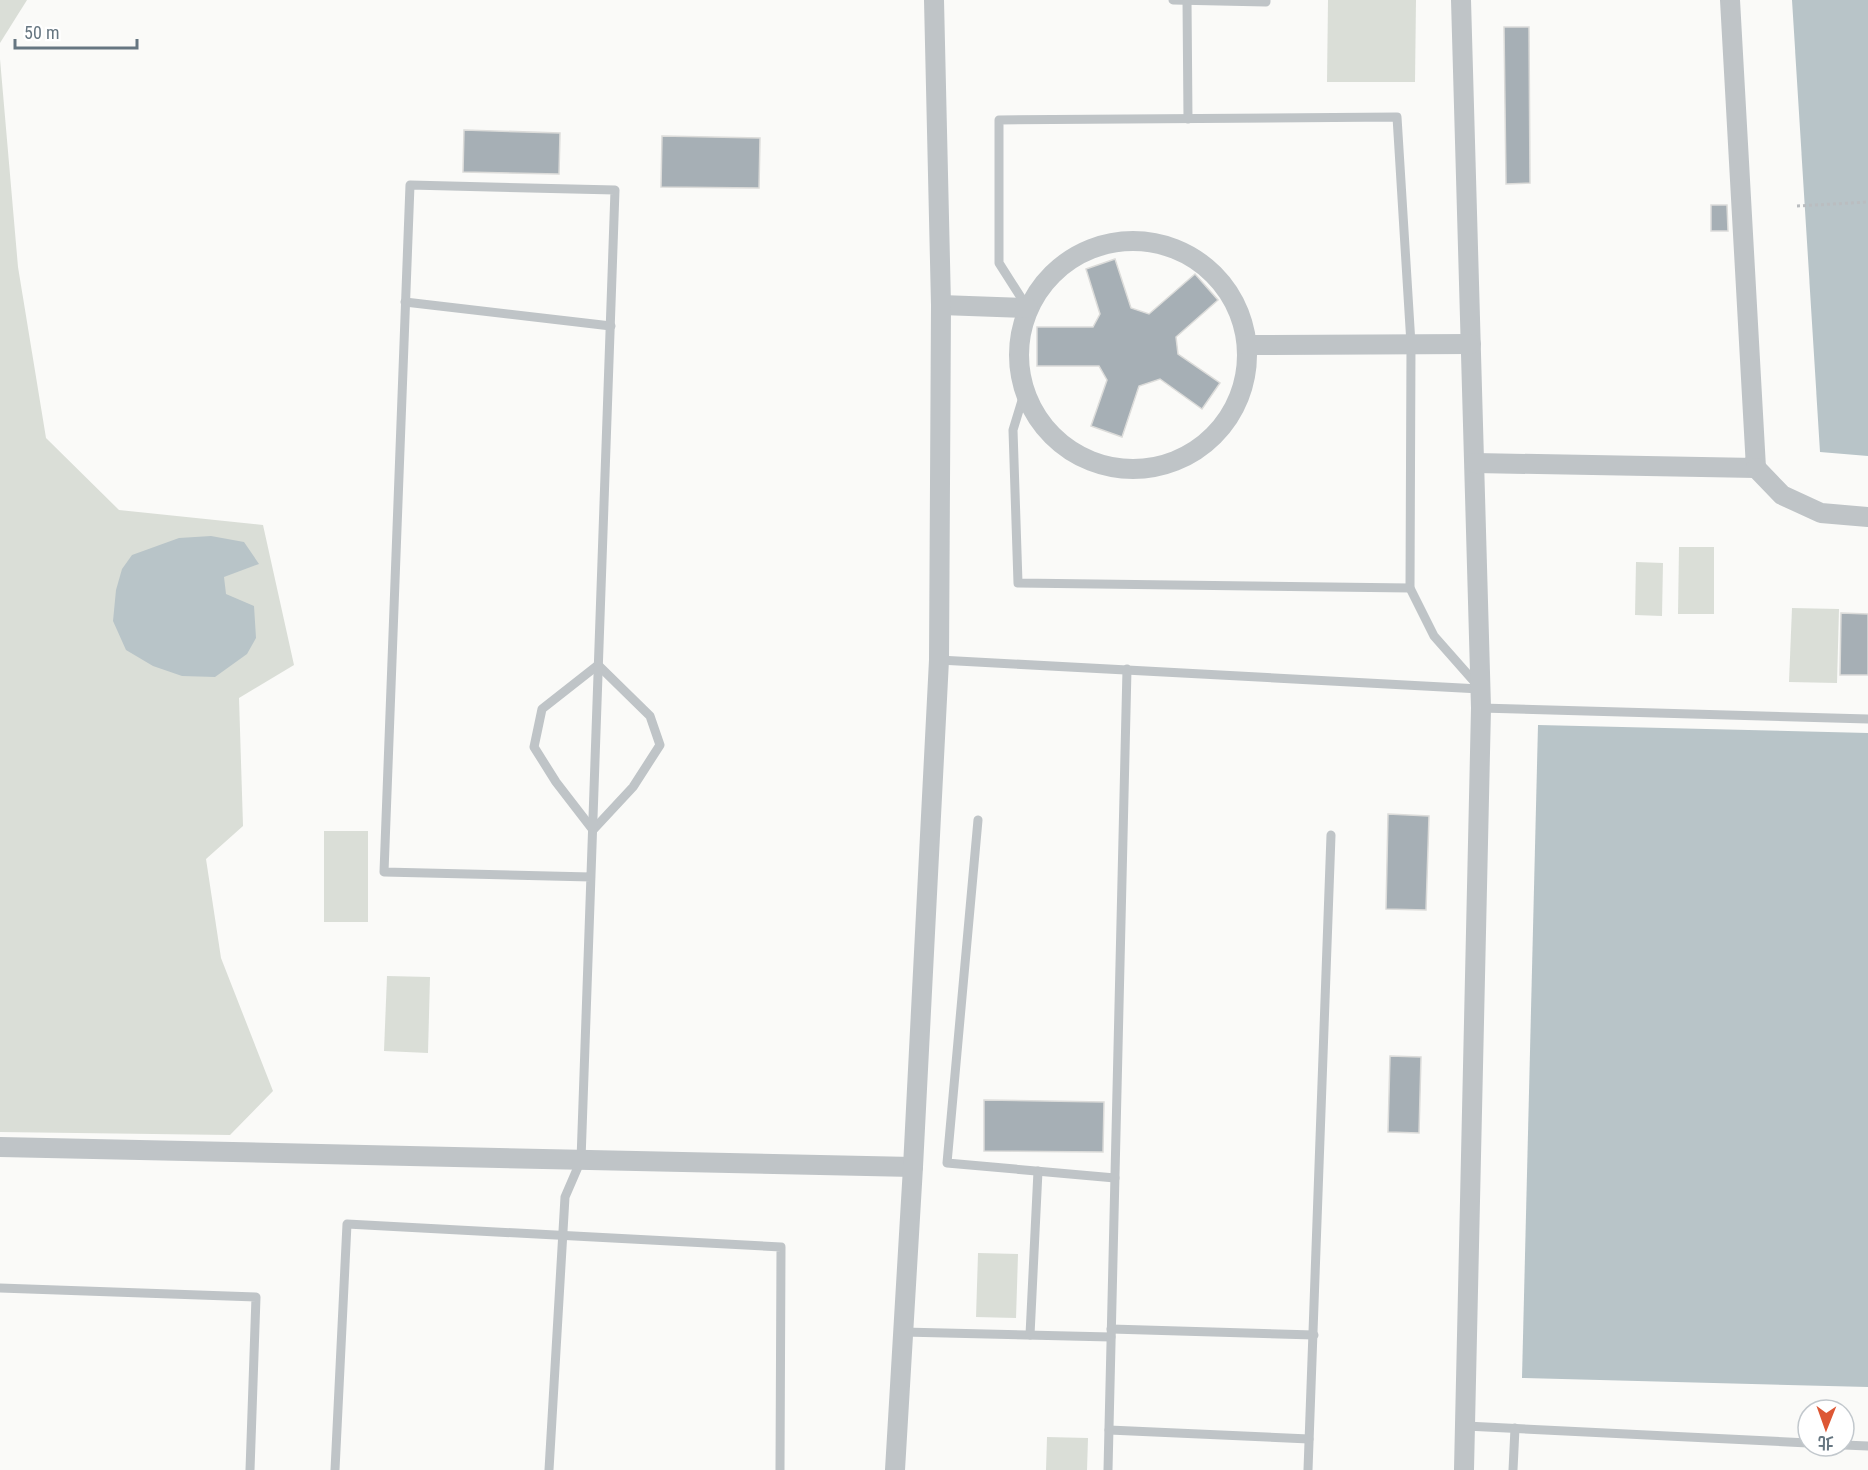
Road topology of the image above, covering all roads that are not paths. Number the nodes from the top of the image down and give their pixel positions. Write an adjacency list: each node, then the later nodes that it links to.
1 (934, 0): 9 (street)
2 (1173, 0): 3 (lane)
3 (1187, 0): 4 (lane); 7 (lane)
4 (1266, 0)
5 (1461, 0): 13 (street)
6 (1730, 0): 17 (street)
7 (1188, 119): 10 (lane); 12 (lane)
8 (405, 302): 11 (lane); 11 (lane); 28 (lane)
9 (941, 304): 10 (street); 20 (street)
10 (1028, 308): 14 (street); 15 (street)
11 (610, 326): 21 (lane)
12 (1411, 344): 13 (street); 14 (street); 19 (lane)
13 (1472, 344): 16 (street)
14 (1247, 345): 15 (street)
15 (1024, 394): 19 (lane)
16 (1475, 463): 17 (street); 23 (street)
17 (1756, 468): 18 (street)
18 (1868, 517)
19 (1410, 588): 23 (lane)
20 (939, 660): 22 (lane); 31 (street)
21 (598, 665): 26 (lane); 26 (lane); 26 (lane)
22 (1126, 669): 23 (lane); 33 (lane)
23 (1480, 699): 24 (lane); 40 (street)
24 (1868, 719)
25 (978, 820): 32 (lane)
26 (592, 830): 28 (lane)
27 (1330, 835): 39 (lane)
28 (591, 877): 30 (lane)
29 (0, 1147): 30 (street)
30 (580, 1160): 31 (street); 34 (lane)
31 (913, 1167): 36 (street)
32 (1038, 1171): 33 (lane); 38 (lane)
33 (1115, 1178): 37 (lane)
34 (563, 1234): 46 (lane); 47 (lane); 48 (lane)
35 (0, 1288): 45 (lane)
36 (903, 1332): 38 (lane); 49 (street)
37 (1111, 1333): 38 (lane); 39 (lane); 42 (lane)
38 (1030, 1335)
39 (1314, 1335): 43 (lane)
40 (1466, 1426): 41 (lane); 52 (street)
41 (1515, 1428): 44 (lane); 53 (lane)
42 (1109, 1430): 43 (lane); 50 (lane)
43 (1309, 1439): 51 (lane)
44 (1796, 1442)
45 (250, 1470)
46 (335, 1470)
47 (549, 1470)
48 (780, 1470)
49 (895, 1470)
50 (1108, 1470)
51 (1308, 1470)
52 (1464, 1470)
53 (1514, 1470)

